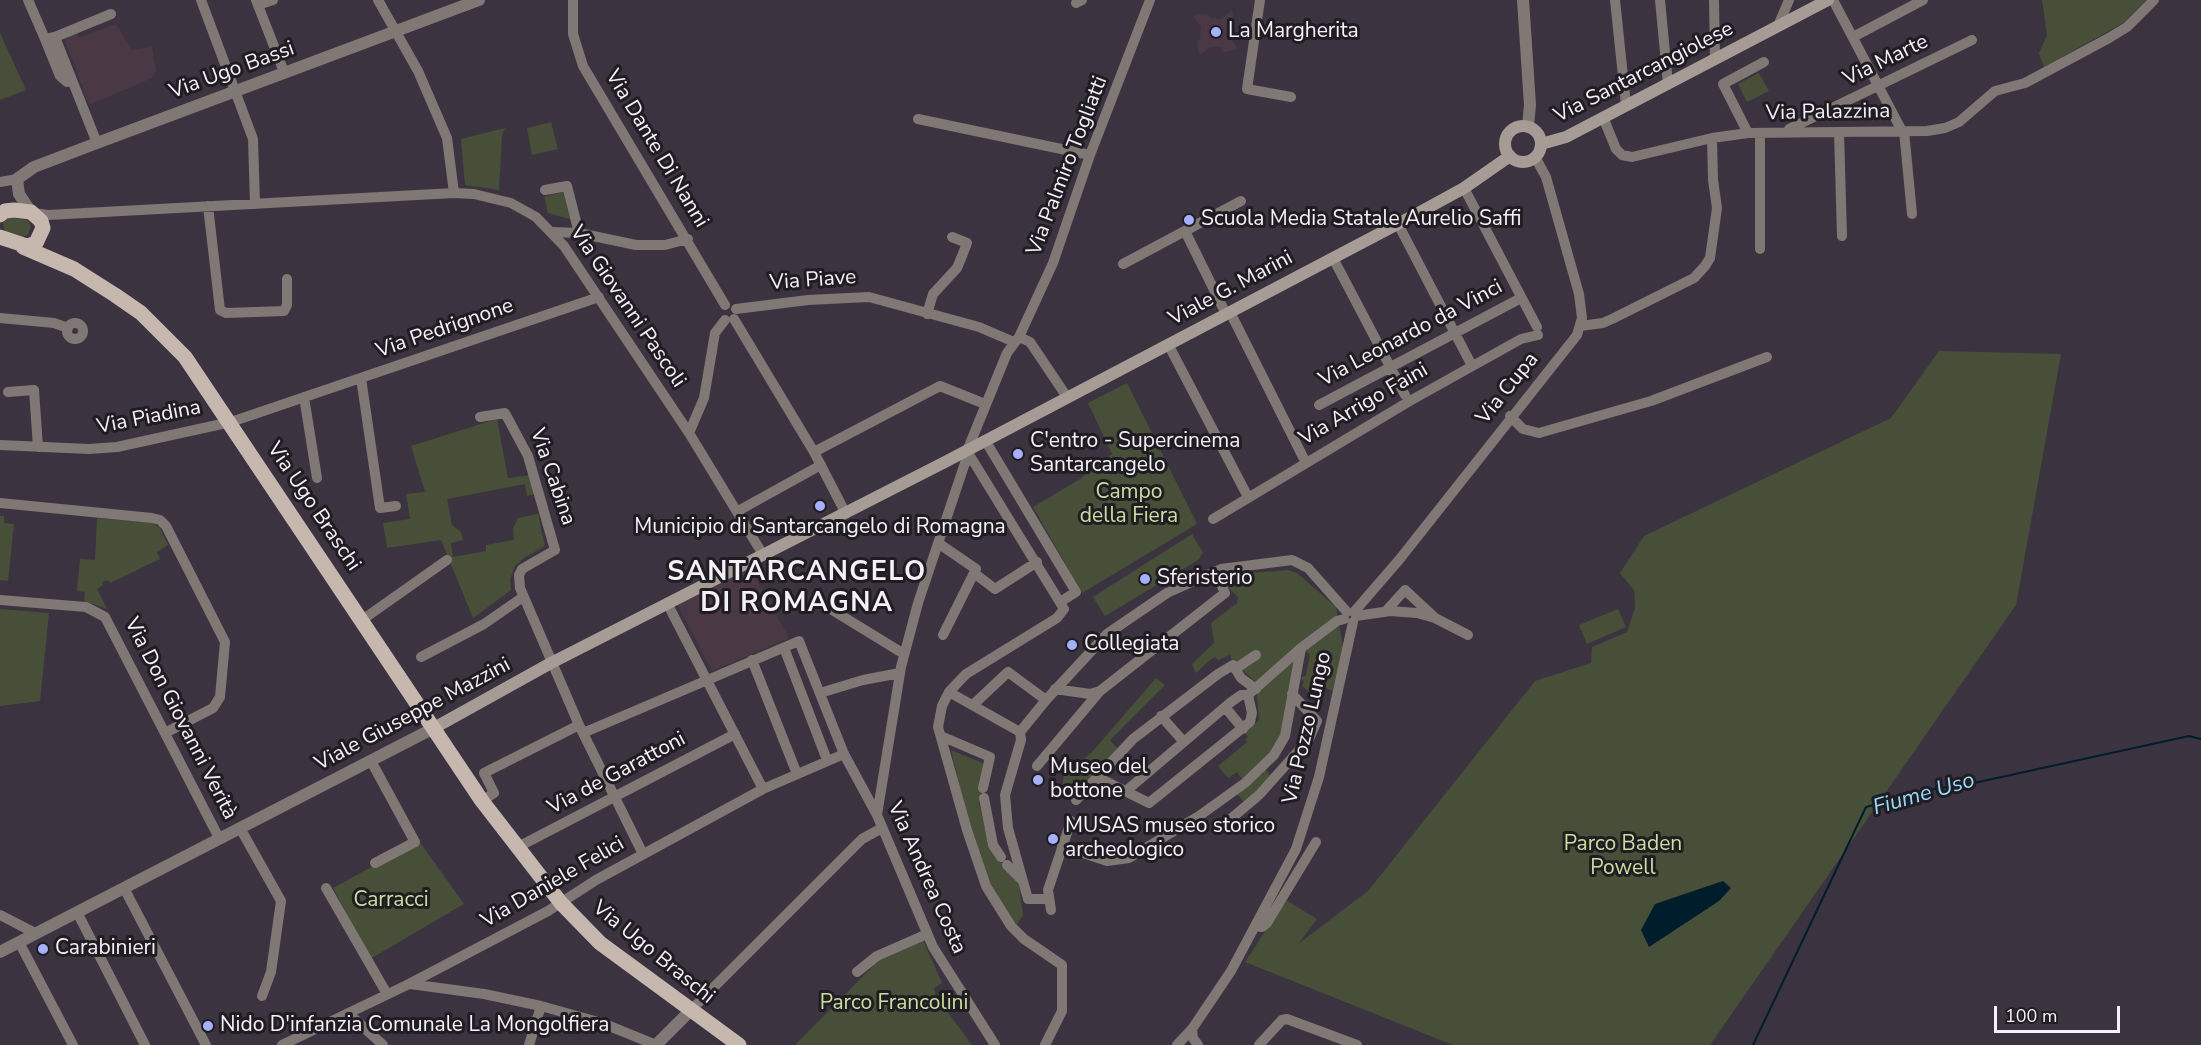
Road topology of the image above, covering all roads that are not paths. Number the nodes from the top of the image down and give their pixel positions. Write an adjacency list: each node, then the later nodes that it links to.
1 (27, 0): 22 (street)
2 (201, 0): 30 (street)
3 (273, 0): 17 (street)
4 (378, 0): 20 (street)
5 (480, 0): 20 (street, Via Ugo Bassi)
6 (1260, 0): 31 (street)
7 (1523, 0): 35 (street)
8 (1615, 0): 32 (street)
9 (1660, 0): 28 (street)
10 (1714, 0): 24 (street)
11 (1789, 0): 19 (street)
12 (1827, 0): 19 (main road, Via Santarcangiolese); 21 (street)
13 (1923, 0): 21 (street)
14 (2154, 0): 37 (street, Via Palazzina)
15 (1147, 1): 43 (street, Via Palmiro Togliatti)
16 (575, 2): 66 (street, Via Dante Di Nanni)
17 (257, 3): 26 (street)
18 (111, 14): 22 (street)
19 (1778, 26): 24 (main road, Via Santarcangiolese)
20 (397, 30): 26 (street, Via Ugo Bassi); 50 (street)
21 (1853, 37): 29 (street)
22 (50, 38): 27 (street); 41 (street)
23 (1972, 40): 29 (street, Via Marte)
24 (1715, 59): 28 (main road, Via Santarcangiolese)
25 (1764, 62): 39 (street)
26 (284, 72): 30 (street, Via Ugo Bassi)
27 (67, 81)
28 (1668, 84): 32 (main road, Via Santarcangiolese)
29 (1879, 88): 36 (street, Via Marte); 37 (street)
30 (235, 91): 41 (street, Via Ugo Bassi); 52 (street)
31 (1291, 97)
32 (1626, 105): 33 (main road, Via Santarcangiolese)
33 (1603, 117): 40 (street, Via Palazzina); 42 (main road, Via Santarcangiolese)
34 (918, 119): 43 (street)
35 (1528, 126): 42 (main road); 44 (main road)
36 (1784, 131): 38 (street, Via Palazzina); 39 (street, Via Palazzina)
37 (1903, 131): 38 (street, Via Palazzina); 57 (street)
38 (1839, 132): 63 (street)
39 (1754, 133): 40 (street, Via Palazzina); 68 (street)
40 (1713, 138): 79 (street)
41 (97, 142): 46 (street, Via Ugo Bassi)
42 (1541, 144): 45 (main road)
43 (1090, 155): 82 (street, Via Palmiro Togliatti)
44 (1510, 156): 45 (main road); 48 (main road, Viale G. Marini)
45 (1535, 157): 79 (street)
46 (17, 178): 47 (street, Via Ugo Bassi); 54 (street); 55 (street)
47 (0, 182)
48 (1464, 188): 58 (main road, Viale G. Marini); 74 (street)
49 (545, 190): 62 (street)
50 (454, 193): 52 (street, Via Giovanni Pascoli); 61 (street, Via Giovanni Pascoli)
51 (1241, 201): 60 (street)
52 (255, 204): 53 (street, Via Giovanni Pascoli)
53 (208, 206): 56 (street, Via Giovanni Pascoli); 72 (street)
54 (2, 213): 55 (main road)
55 (32, 213): 56 (street, Via Giovanni Pascoli); 59 (main road, Via Ugo Braschi)
56 (71, 213): 59 (street, Via Giovanni Pascoli)
57 (1912, 214)
58 (1398, 224): 69 (main road, Viale G. Marini); 81 (street)
59 (43, 228): 67 (main road); 71 (main road, Via Ugo Braschi)
60 (1185, 231): 70 (street); 76 (street)
61 (553, 232): 62 (street); 73 (street, Via Giovanni Pascoli)
62 (579, 233): 66 (street)
63 (1842, 236)
64 (0, 237): 67 (main road, Via Ugo Braschi)
65 (952, 237): 77 (street)
66 (688, 239): 75 (street, Via Dante Di Nanni)
67 (23, 247): 71 (main road, Via Ugo Braschi)
68 (1760, 249)
69 (1333, 258): 76 (main road, Viale G. Marini); 86 (street)
70 (1123, 264)
71 (74, 269): 96 (main road, Via Ugo Braschi)
72 (287, 279)
73 (599, 297): 87 (street, Via Pedrignone); 97 (street, Via Giovanni Pascoli)
74 (1521, 298): 81 (street, Via Leonardo da Vinci); 103 (street, Via Arrigo Faini)
75 (730, 313): 77 (street, Via Piave); 97 (street); 101 (street, Via Dante Di Nanni)
76 (1228, 313): 83 (main road, Viale G. Marini); 103 (street)
77 (927, 314): 82 (street, Via Piave)
78 (0, 318): 80 (street)
79 (1580, 326): 94 (street, Via Cupa)
80 (68, 328)
81 (1455, 332): 85 (street); 86 (street, Via Leonardo da Vinci)
82 (1016, 339): 91 (street); 92 (street, Via Palmiro Togliatti)
83 (1168, 344): 91 (main road, Viale G. Marini); 106 (street)
84 (1767, 357): 94 (street)
85 (1470, 362)
86 (1390, 366): 89 (street); 93 (street, Via Leonardo da Vinci)
87 (361, 378): 90 (street, Via Pedrignone); 108 (street)
88 (8, 392): 100 (street)
89 (1405, 395)
90 (304, 397): 96 (street, Via Pedrignone); 105 (street)
91 (1067, 397): 98 (main road, Viale G. Marini)
92 (985, 404): 101 (street); 102 (street, Via Palmiro Togliatti)
93 (1318, 405)
94 (1510, 416): 128 (street, Via Cupa)
95 (480, 417): 120 (street, Via Cabina)
96 (231, 422): 100 (street, Via Piadina); 127 (main road, Via Ugo Braschi)
97 (689, 433): 110 (street, Via Giovanni Pascoli)
98 (985, 440): 102 (main road, Viale G. Marini); 109 (street)
99 (0, 445): 100 (street, Via Piadina)
100 (38, 447)
101 (814, 452): 104 (street, Via Dante Di Nanni)
102 (969, 455): 111 (main road, Viale G. Marini); 112 (street); 114 (street, Via Palmiro Togliatti)
103 (1305, 461): 106 (street, Via Arrigo Faini)
104 (821, 465): 110 (street); 111 (street, Via Dante Di Nanni)
105 (316, 478)
106 (1248, 497): 113 (street, Via Arrigo Faini)
107 (0, 503): 155 (street)
108 (396, 506)
109 (1025, 509): 112 (street); 123 (street)
110 (738, 511): 115 (street, Via Giovanni Pascoli)
111 (845, 512): 115 (main road, Viale Giuseppe Mazzini)
112 (1009, 517): 117 (street)
113 (1213, 519)
114 (938, 543): 119 (street); 133 (street, Via Palmiro Togliatti)
115 (762, 553): 122 (main road, Viale Giuseppe Mazzini)
116 (447, 560): 127 (street)
117 (1037, 562): 119 (street); 123 (street)
118 (1215, 571): 128 (street); 141 (street); 142 (street)
119 (974, 573): 129 (street)
120 (523, 597): 135 (street); 137 (street, Via Cabina)
121 (0, 600): 155 (street, Via Don Giovanni Verità)
122 (667, 603): 137 (main road, Viale Giuseppe Mazzini); 140 (street)
123 (1062, 605): 143 (street)
124 (829, 608): 133 (street)
125 (1385, 612): 126 (street); 126 (street); 128 (street)
126 (1435, 618): 130 (street)
127 (362, 620): 151 (main road, Via Ugo Braschi)
128 (1350, 620): 131 (street); 187 (street, Via Pozzo Lungo)
129 (943, 635)
130 (1468, 635)
131 (1301, 648): 144 (street); 146 (street)
132 (786, 653): 160 (street)
133 (904, 654): 139 (street, Via Palmiro Togliatti)
134 (1256, 655): 138 (street)
135 (421, 657)
136 (752, 660): 140 (street); 145 (street, Via Andrea Costa); 163 (street)
137 (551, 663): 151 (main road, Viale Giuseppe Mazzini); 152 (street, Via Cabina)
138 (1234, 667): 144 (street); 150 (street)
139 (900, 673): 145 (street); 170 (street, Via Palmiro Togliatti)
140 (707, 680): 152 (street); 156 (street)
141 (1055, 689): 142 (street); 147 (street)
142 (1100, 691): 162 (street)
143 (949, 692): 148 (street); 157 (street)
144 (1252, 692): 149 (street); 153 (street)
145 (820, 693): 159 (street, Via Andrea Costa)
146 (1292, 694): 174 (street); 177 (street)
147 (1046, 700): 148 (street); 154 (street)
148 (974, 704): 154 (street)
149 (1225, 707): 153 (street); 158 (street)
150 (1161, 716): 158 (street); 164 (street)
151 (434, 728): 161 (street, Viale Giuseppe Mazzini); 169 (main road, Via Ugo Braschi)
152 (581, 729): 167 (street, Via Cabina); 169 (street)
153 (1243, 729): 166 (street)
154 (1020, 732): 181 (street)
155 (165, 733): 175 (street, Via Don Giovanni Verità)
156 (735, 734): 165 (street); 167 (street, Via de Garattoni)
157 (941, 736): 181 (street); 209 (street)
158 (1183, 741): 166 (street)
159 (844, 754): 160 (street, Via Daniele Felici); 170 (street, Via Andrea Costa)
160 (827, 760): 163 (street, Via Daniele Felici)
161 (371, 761): 172 (street, Viale Giuseppe Mazzini); 180 (street)
162 (1037, 766)
163 (797, 774): 165 (street, Via Daniele Felici)
164 (1097, 777): 166 (street); 168 (street)
165 (763, 789): 179 (street, Via Daniele Felici)
166 (1126, 791)
167 (615, 798): 178 (street, Via de Garattoni); 179 (street, Via Cabina)
168 (1076, 800)
169 (482, 801): 178 (main road, Via Ugo Braschi)
170 (877, 814): 173 (street, Via Andrea Costa)
171 (1071, 821): 177 (street)
172 (240, 828): 175 (street, Viale Giuseppe Mazzini); 195 (street)
173 (882, 828): 189 (street, Via Andrea Costa); 197 (street)
174 (1221, 828)
175 (219, 838): 182 (street, Viale Giuseppe Mazzini)
176 (1316, 842): 187 (street, Via Pozzo Lungo)
177 (1062, 846): 181 (street)
178 (516, 848): 184 (main road, Via Ugo Braschi)
179 (643, 854): 184 (street, Via Daniele Felici)
180 (375, 863)
181 (1022, 880)
182 (124, 888): 185 (street, Viale Giuseppe Mazzini); 202 (street)
183 (326, 888): 194 (street)
184 (561, 903): 193 (street, Via Daniele Felici); 197 (main road, Via Ugo Braschi)
185 (77, 912): 188 (street, Viale Giuseppe Mazzini); 201 (street)
186 (0, 915): 188 (street)
187 (1255, 926): 199 (street, Via Pozzo Lungo)
188 (35, 933): 190 (street, Viale Giuseppe Mazzini)
189 (927, 934): 192 (street); 208 (street, Via Andrea Costa)
190 (19, 942): 191 (street, Viale Giuseppe Mazzini); 200 (street)
191 (0, 952)
192 (857, 972)
193 (409, 984): 194 (street, Via Daniele Felici); 196 (street)
194 (387, 994): 198 (street, Via Daniele Felici)
195 (262, 996)
196 (541, 1006): 205 (street); 206 (street)
197 (690, 1011): 206 (street); 207 (main road, Via Ugo Braschi)
198 (348, 1013): 203 (street, Via Daniele Felici); 204 (street)
199 (1192, 1029): 210 (street, Via Pozzo Lungo); 211 (street)
200 (74, 1045)
201 (145, 1045)
202 (206, 1045)
203 (282, 1045)
204 (383, 1045)
205 (529, 1045)
206 (656, 1045)
207 (740, 1045)
208 (995, 1045)
209 (1045, 1045)
210 (1179, 1045)
211 (1198, 1045)
212 (1259, 1045): 213 (street)
213 (1357, 1045)

